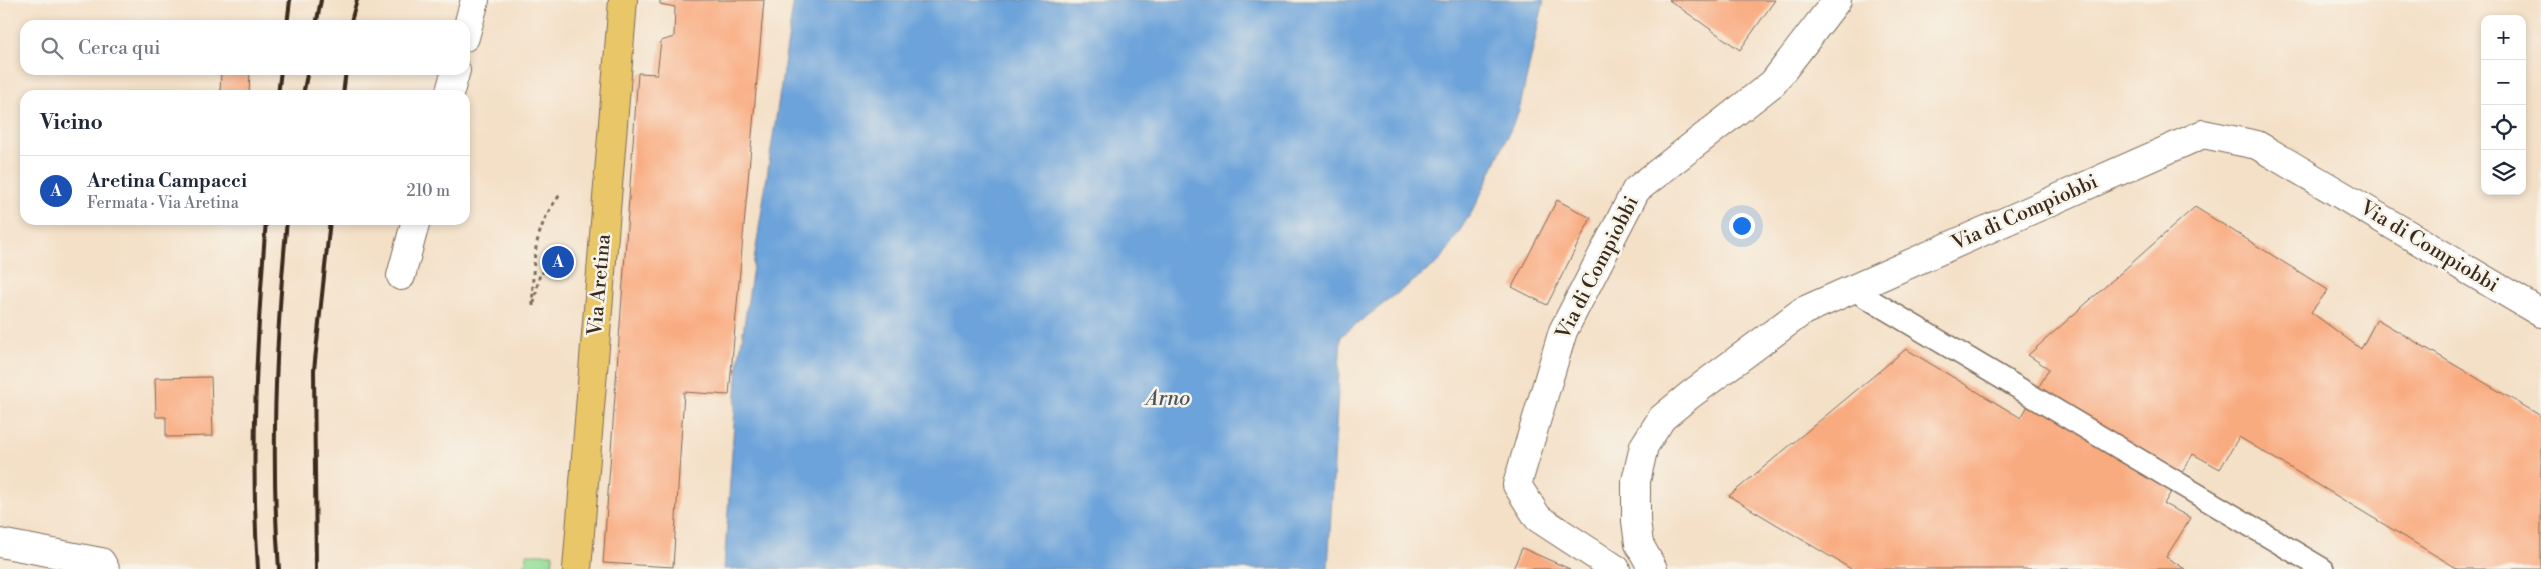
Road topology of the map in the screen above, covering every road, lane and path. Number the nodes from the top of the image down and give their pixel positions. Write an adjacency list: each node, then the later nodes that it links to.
1 (475, 0): 4 (street)
2 (623, 0): 15 (main road, Via Aretina)
3 (1837, 0): 16 (street, Via di Compiobbi)
4 (470, 20)
5 (455, 75): 6 (street)
6 (450, 90)
7 (560, 195): 9 (path)
8 (415, 225): 10 (street)
9 (558, 268)
10 (401, 276)
11 (1852, 289): 12 (street, Via di Compiobbi); 17 (street, Via di Compiobbi); 18 (lane)
12 (2541, 313)
13 (0, 543): 14 (street)
14 (105, 569)
15 (577, 569)
16 (1616, 569)
17 (1653, 569)
18 (2323, 569)

